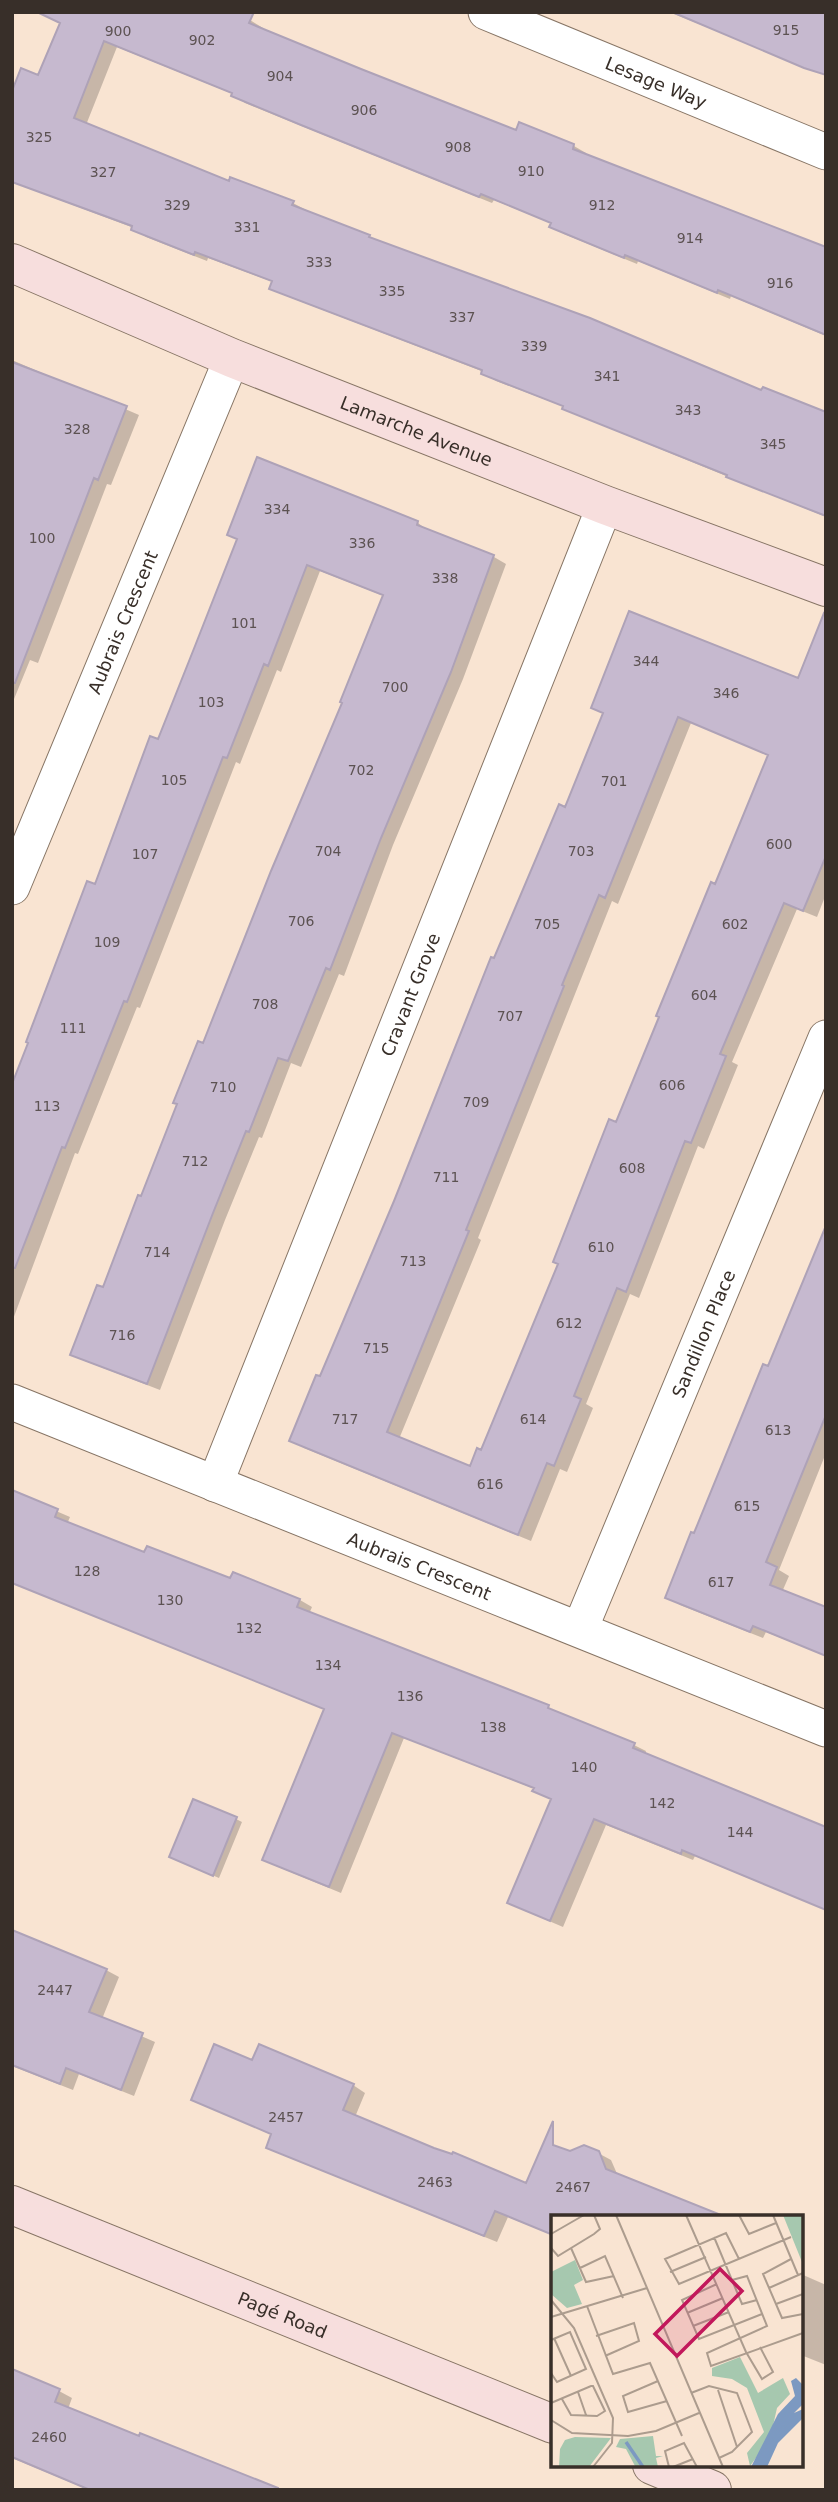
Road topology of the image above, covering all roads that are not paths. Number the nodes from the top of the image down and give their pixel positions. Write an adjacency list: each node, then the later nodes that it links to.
1 (486, 12): 2 (street, Lesage Way)
2 (826, 152)
3 (12, 264): 4 (street, Lamarche Avenue)
4 (232, 358): 5 (street, Lamarche Avenue); 7 (street, Aubrais Crescent)
5 (605, 505): 6 (street, Lamarche Avenue); 10 (street, Cravant Grove)
6 (826, 587)
7 (12, 887)
8 (826, 1038): 11 (street, Sandillon Place)
9 (12, 1402): 10 (street, Aubrais Crescent)
10 (215, 1485): 11 (street, Aubrais Crescent)
11 (580, 1629): 12 (street, Aubrais Crescent)
12 (826, 1729)
13 (12, 2206): 14 (street, Pagé Road)
14 (551, 2423)
15 (657, 2467): 16 (street)
16 (712, 2490)

